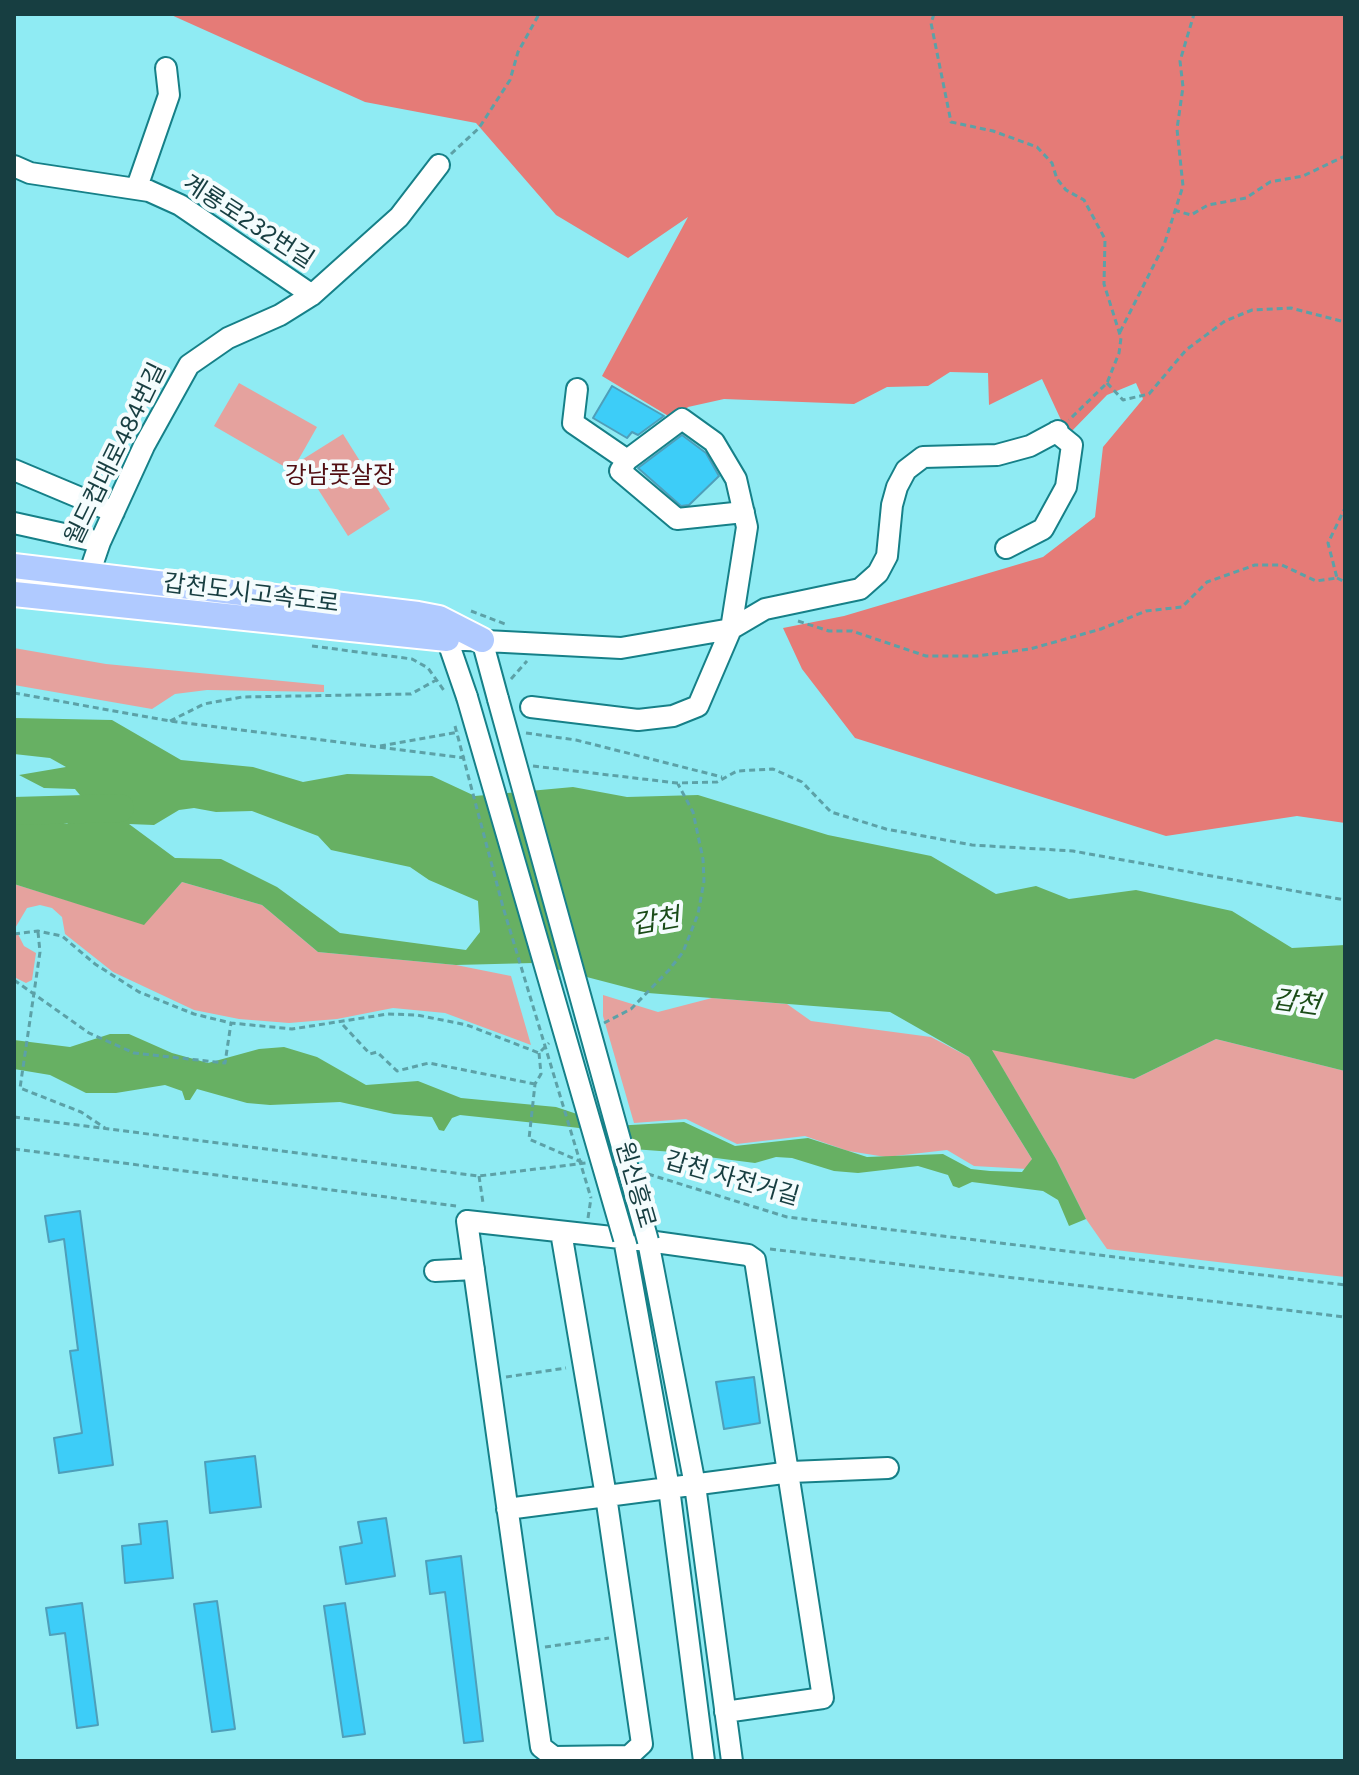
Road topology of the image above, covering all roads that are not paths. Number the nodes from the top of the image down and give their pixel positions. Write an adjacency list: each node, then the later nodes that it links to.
1 (166, 68): 4 (street)
2 (439, 165): 5 (street, 월드컵대로484번길)
3 (14, 166): 4 (street, 계룡로232번길)
4 (137, 187): 5 (street, 계룡로232번길)
5 (312, 295): 9 (street, 월드컵대로484번길)
6 (577, 389): 7 (street)
7 (627, 460): 10 (street); 10 (street)
8 (14, 470): 9 (street)
9 (114, 512): 12 (street, 월드컵대로484번길)
10 (745, 520): 18 (street)
11 (14, 523): 12 (street)
12 (100, 542): 15 (street, 월드컵대로484번길)
13 (1006, 548): 18 (street)
14 (14, 566): 15 (main road, 갑천도시고속도로)
15 (88, 573): 17 (street, 월드컵대로484번길); 20 (main road, 갑천도시고속도로)
16 (14, 594): 17 (main road, 갑천도시고속도로)
17 (81, 601): 19 (main road, 갑천도시고속도로)
18 (731, 629): 20 (street); 21 (street)
19 (447, 639): 20 (street); 23 (street, 원신흥로, bridge)
20 (482, 640): 24 (street, 원신흥로, bridge)
21 (531, 707)
22 (561, 1232): 23 (street); 25 (street); 31 (street)
23 (624, 1239): 24 (street); 30 (street, 원신흥로)
24 (648, 1241): 28 (street); 29 (street, 원신흥로)
25 (474, 1269): 26 (street); 32 (street)
26 (435, 1271)
27 (888, 1468): 28 (street)
28 (791, 1472): 29 (street); 33 (street)
29 (695, 1485): 30 (street); 33 (street, 원신흥로)
30 (669, 1488): 31 (street); 34 (street, 원신흥로)
31 (606, 1496): 32 (street); 32 (street)
32 (507, 1509)
33 (725, 1712): 35 (street, 원신흥로)
34 (704, 1761)
35 (732, 1761)

